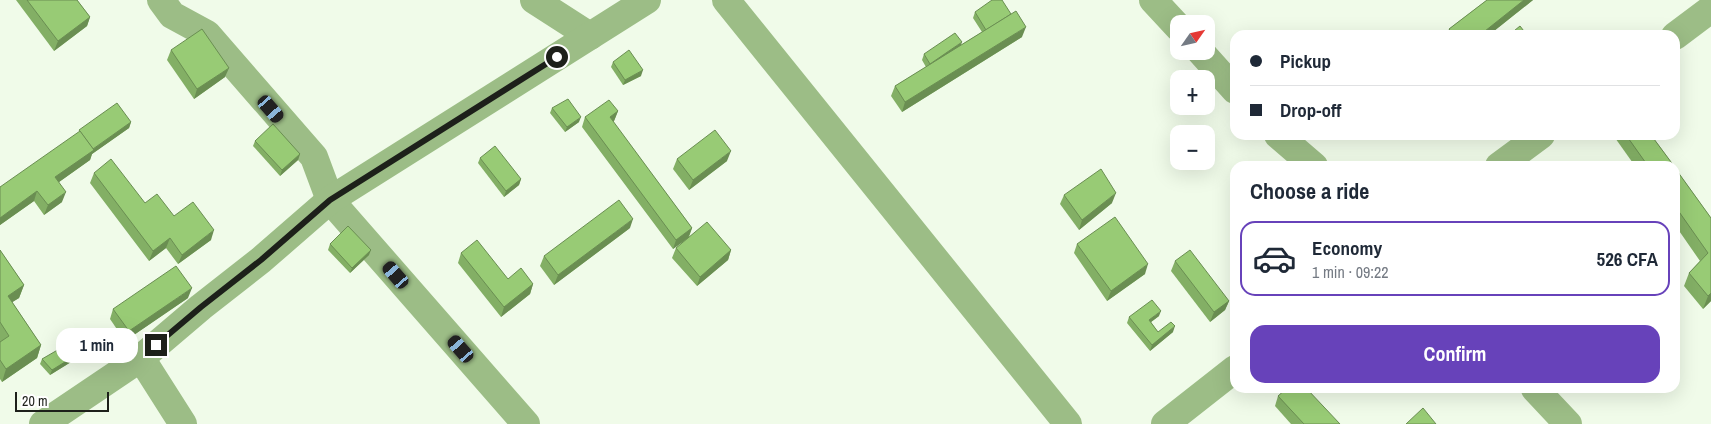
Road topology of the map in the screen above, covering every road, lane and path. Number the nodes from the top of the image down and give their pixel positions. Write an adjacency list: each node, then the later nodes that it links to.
1 (161, 0): 17 (street)
2 (534, 0): 10 (street)
3 (647, 0): 10 (street)
4 (726, 0): 24 (street)
5 (1153, 0): 8 (street)
6 (1704, 0): 7 (street)
7 (1711, 8): 9 (street)
8 (1170, 18)
9 (1680, 32)
10 (590, 36): 17 (street)
11 (1208, 60): 12 (street)
12 (1230, 84)
13 (1284, 140): 15 (street)
14 (1534, 140): 16 (street)
15 (1308, 161)
16 (1506, 161)
17 (330, 200): 18 (street); 23 (street)
18 (141, 358): 21 (street); 22 (street)
19 (1230, 373): 25 (street)
20 (1539, 393): 26 (street)
21 (43, 424)
22 (183, 424)
23 (526, 424)
24 (1068, 424)
25 (1164, 424)
26 (1568, 424)

